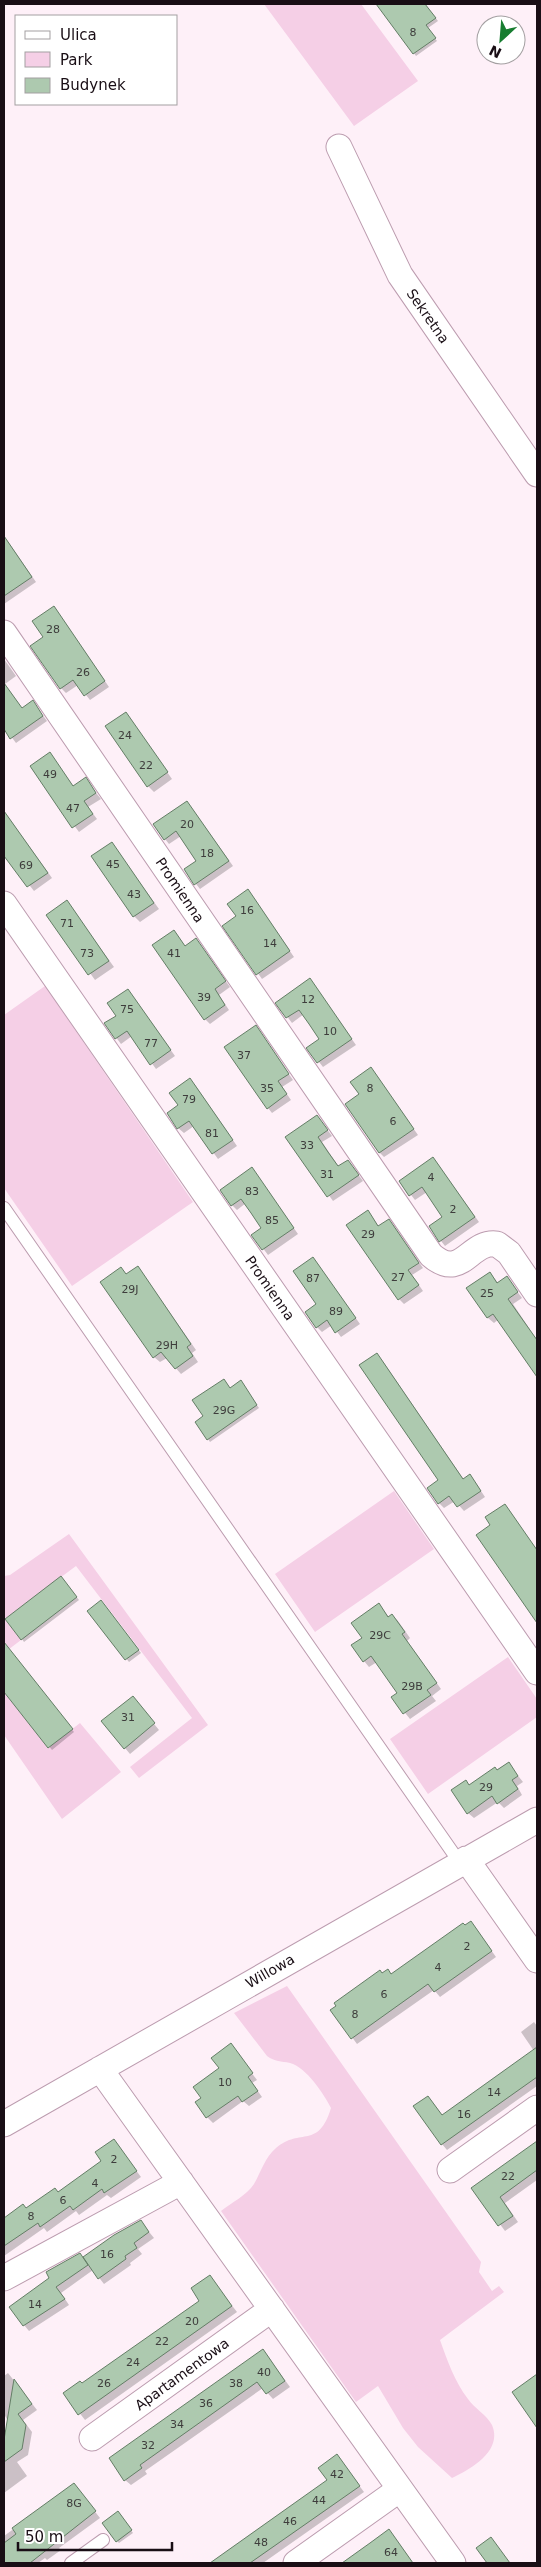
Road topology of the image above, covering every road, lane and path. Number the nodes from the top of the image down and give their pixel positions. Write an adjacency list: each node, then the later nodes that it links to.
1 (340, 147): 2 (street, Sekretna)
2 (537, 474)
3 (4, 633): 6 (street, Promienna)
4 (4, 904): 7 (street, Promienna)
5 (4, 1208): 9 (lane)
6 (537, 1294)
7 (537, 1672)
8 (537, 1820): 9 (street, Willowa)
9 (463, 1861): 10 (street); 11 (street, Willowa)
10 (537, 1960)
11 (100, 2069): 13 (street, Willowa); 15 (street)
12 (537, 2108): 14 (street)
13 (4, 2124)
14 (450, 2170)
15 (181, 2182): 16 (street); 17 (street)
16 (4, 2278)
17 (272, 2309): 18 (street, Apartamentowa); 19 (street)
18 (92, 2438)
19 (400, 2489): 22 (street); 23 (street)
20 (103, 2540): 21 (lane)
21 (71, 2563)
22 (296, 2563)
23 (453, 2563)

